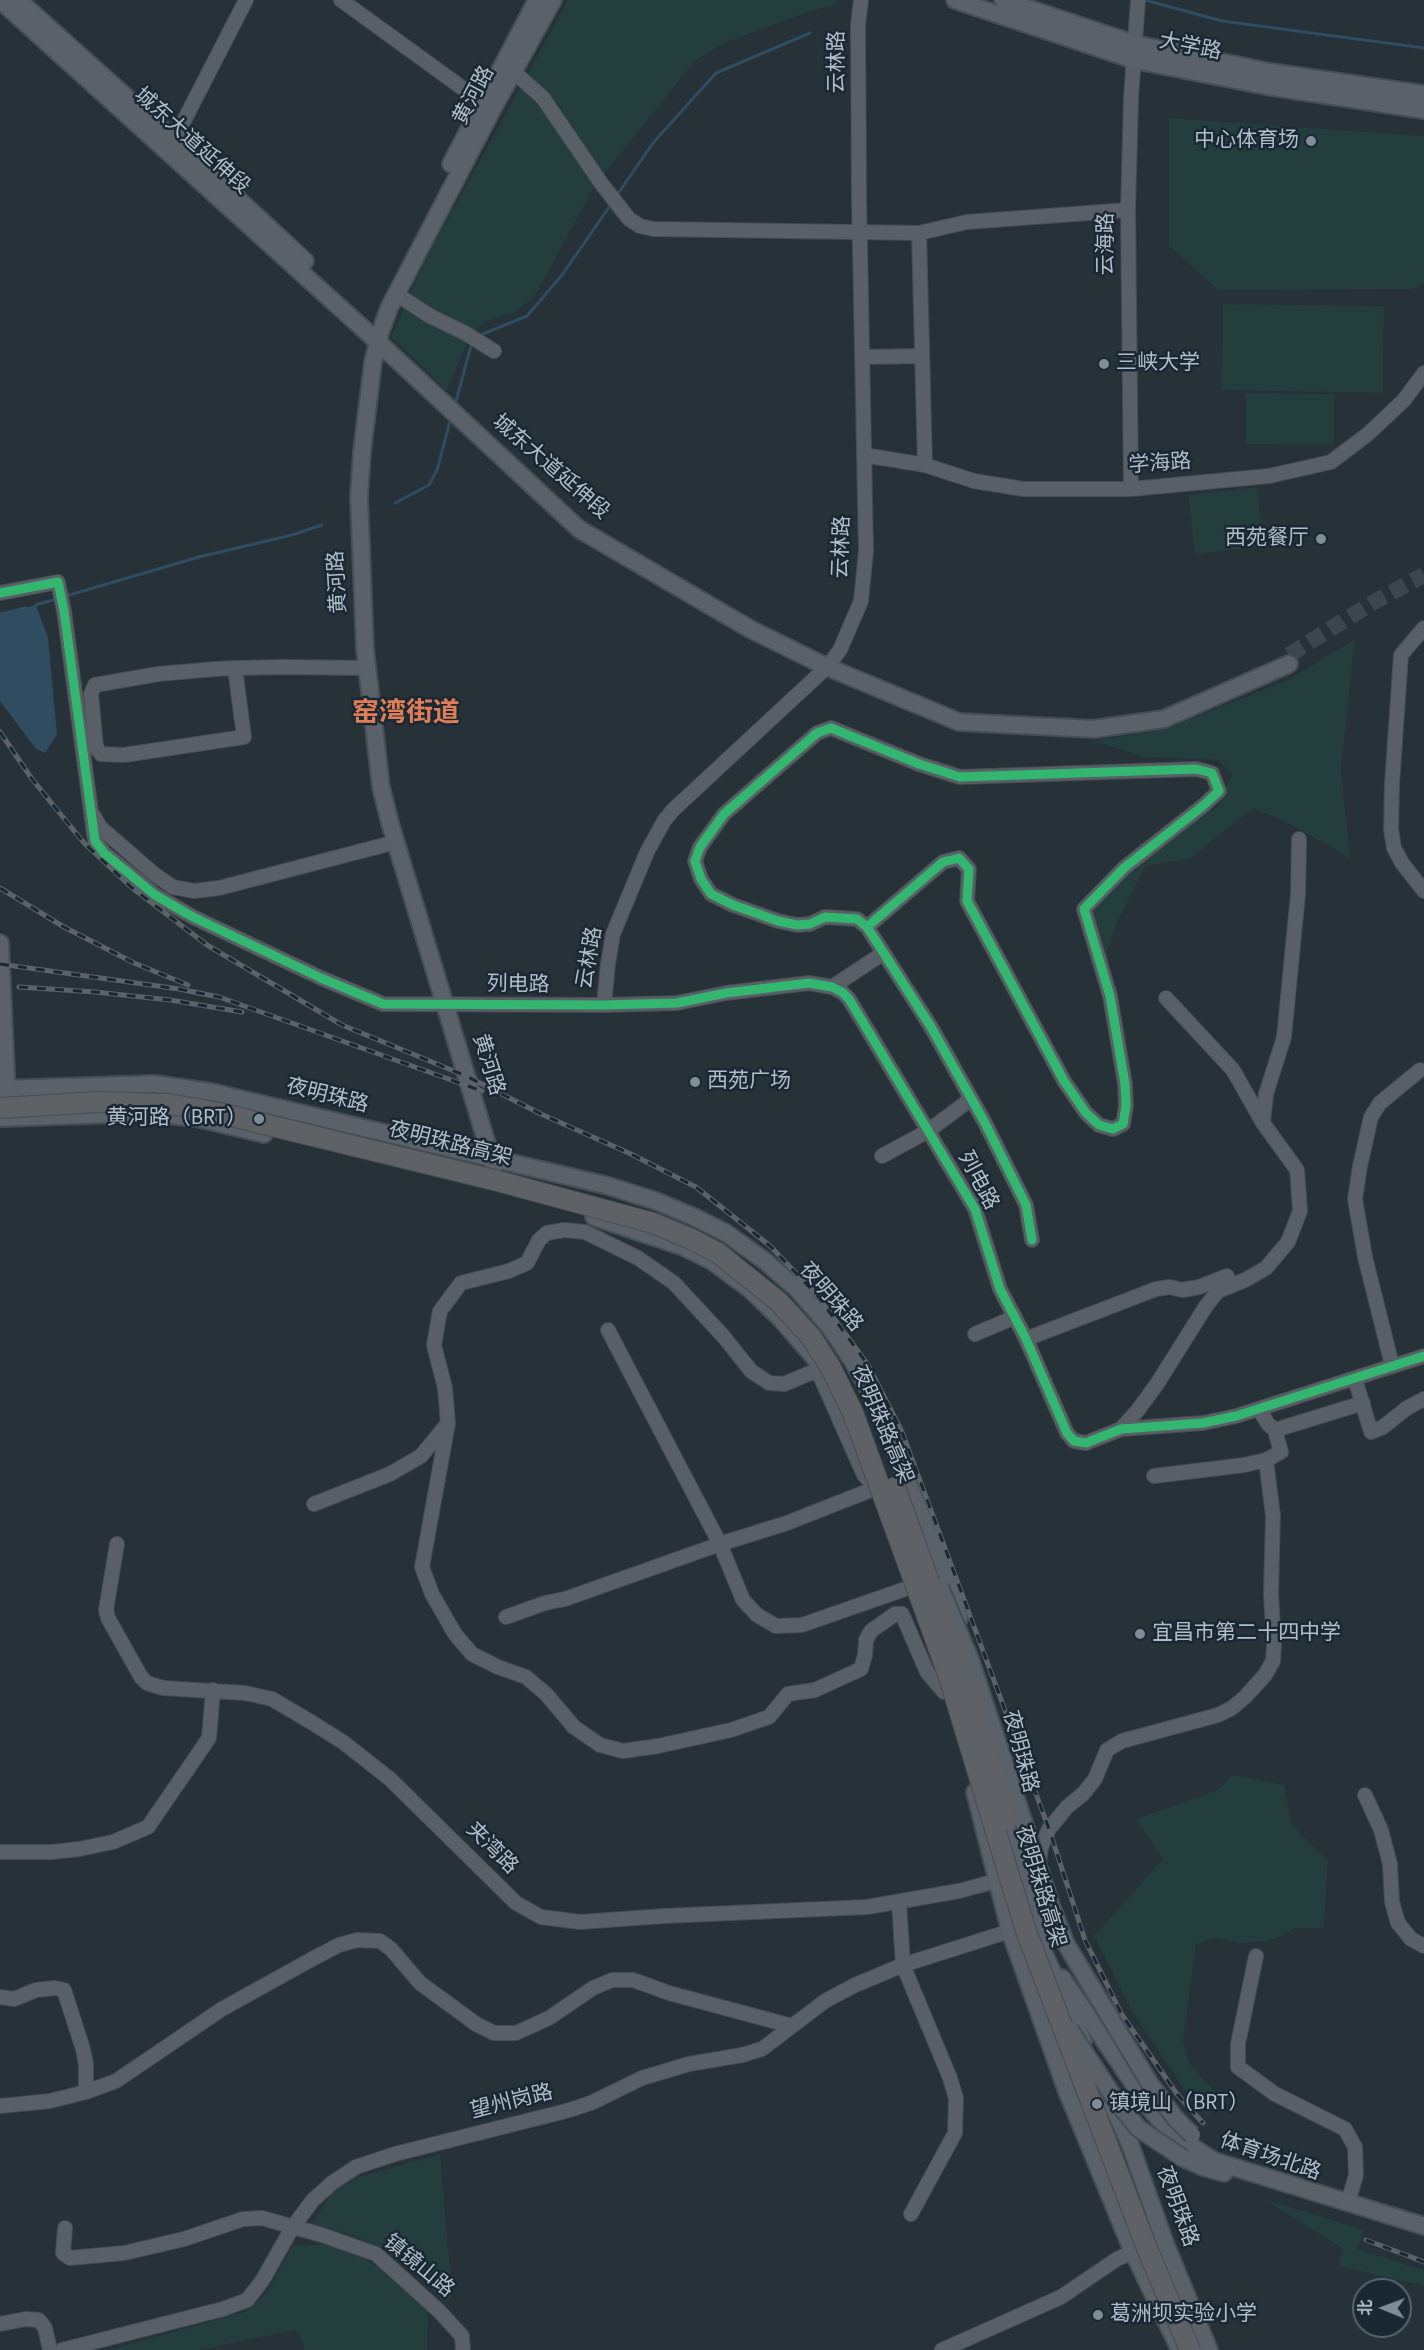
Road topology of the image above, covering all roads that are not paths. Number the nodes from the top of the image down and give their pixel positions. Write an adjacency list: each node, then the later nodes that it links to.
1 (0, 0): 21 (main road, 城东大道延伸段)
2 (18, 0): 16 (main road, 城东大道延伸段)
3 (246, 0): 16 (street)
4 (341, 0): 14 (street)
5 (537, 0): 14 (main road, 黄河路)
6 (553, 0): 12 (main road, 黄河路)
7 (861, 0): 18 (street, 云林路)
8 (955, 0): 11 (main road, 大学路)
9 (1003, 0): 11 (main road, 大学路)
10 (1137, 6): 11 (street, 云海路)
11 (1134, 52): 13 (main road, 大学路); 15 (main road, 大学路); 17 (street, 云海路)
12 (513, 71): 14 (main road, 黄河路); 18 (street)
13 (1424, 94)
14 (487, 107): 20 (main road, 黄河路); 21 (main road, 黄河路)
15 (1424, 110)
16 (174, 140): 21 (main road, 城东大道延伸段)
17 (1128, 210): 19 (street); 28 (street, 云海路)
18 (859, 231): 19 (street); 24 (street, 云林路)
19 (919, 233): 23 (street)
20 (396, 294): 21 (main road, 黄河路); 22 (street)
21 (375, 334): 32 (main road, 城东大道延伸段); 34 (main road, 黄河路)
22 (495, 351)
23 (921, 356): 24 (street); 27 (street)
24 (862, 357): 26 (street, 云林路)
25 (1424, 372): 28 (street, 学海路)
26 (864, 455): 27 (street, 学海路); 32 (street, 云林路)
27 (925, 465): 28 (street, 学海路)
28 (1131, 489)
29 (0, 593): 35 (street, 列电路)
30 (1424, 628): 38 (street)
31 (1289, 659): 32 (main road, 城东大道延伸段)
32 (829, 665): 45 (street, 云林路)
33 (236, 668): 33 (street); 34 (street)
34 (363, 668): 37 (main road, 黄河路)
35 (92, 813): 37 (street); 44 (street, 列电路)
36 (1299, 838): 50 (street)
37 (392, 843): 44 (main road, 黄河路)
38 (1424, 891)
39 (867, 927): 39 (street); 41 (street)
40 (0, 943): 47 (main road)
41 (882, 954): 42 (street); 48 (street)
42 (832, 987): 45 (street, 列电路); 51 (street, 列电路)
43 (1166, 998): 50 (street)
44 (440, 1003): 45 (street, 列电路); 53 (main road, 黄河路)
45 (604, 1005)
46 (1420, 1070): 62 (street)
47 (2, 1092): 49 (main road); 53 (main road, 夜明珠路); 74 (highway, 夜明珠路高架, bridge)
48 (971, 1099): 51 (street); 55 (street)
49 (3, 1114): 54 (main road); 91 (highway, 夜明珠路高架, bridge)
50 (1263, 1123): 68 (street)
51 (928, 1131): 52 (street); 57 (street, 列电路)
52 (882, 1156)
53 (488, 1158): 54 (main road, 黄河路); 83 (main road, 夜明珠路)
54 (496, 1187): 72 (main road)
55 (1032, 1240)
56 (1227, 1276): 60 (street)
57 (1015, 1317): 59 (street); 60 (street, 列电路)
58 (608, 1330): 76 (street)
59 (975, 1334)
60 (1026, 1339): 68 (street, 列电路)
61 (1424, 1356): 62 (street, 列电路)
62 (1392, 1365): 63 (street, 列电路)
63 (1355, 1379): 65 (street); 66 (street, 列电路)
64 (1424, 1399): 65 (street)
65 (1363, 1403): 69 (street)
66 (1259, 1409): 68 (street, 列电路); 69 (street)
67 (448, 1423): 72 (street); 73 (street); 80 (street)
68 (1121, 1429)
69 (1275, 1430): 70 (street)
70 (1266, 1460): 71 (street); 86 (street)
71 (1154, 1476)
72 (876, 1488): 76 (street); 77 (main road)
73 (314, 1504)
74 (909, 1522): 83 (highway, 夜明珠路高架, bridge); 97 (main road, bridge)
75 (117, 1544): 79 (street, 夹湾路)
76 (720, 1544): 77 (street); 78 (street)
77 (908, 1588): 80 (main road)
78 (506, 1617)
79 (213, 1690): 82 (street); 85 (street, 夹湾路)
80 (944, 1692): 84 (main road)
81 (1365, 1795): 88 (street)
82 (0, 1851)
83 (1022, 1872): 86 (main road, 夜明珠路)
84 (996, 1881): 85 (street, 夹湾路); 87 (main road)
85 (899, 1902): 90 (street)
86 (1032, 1913): 93 (main road, 夜明珠路)
87 (1010, 1931): 90 (street, 望州岗路); 103 (main road)
88 (1424, 1946)
89 (1256, 1956): 97 (street)
90 (903, 1965): 94 (street, 望州岗路); 98 (street)
91 (1047, 1990): 97 (main road, bridge); 110 (highway, 夜明珠路高架, bridge)
92 (0, 1997): 95 (street)
93 (1085, 2022): 97 (main road, 体育场北路); 111 (main road, 夜明珠路)
94 (792, 2026): 95 (street); 101 (street, 望州岗路)
95 (86, 2092): 96 (street)
96 (0, 2106)
97 (1348, 2204): 99 (main road, 体育场北路); 102 (main road, 体育场北路)
98 (911, 2214)
99 (1424, 2226)
100 (65, 2228): 101 (street, 镇镜山路)
101 (292, 2228): 106 (street, 望州岗路); 107 (street, 镇镜山路)
102 (1424, 2235)
103 (1133, 2252): 108 (street); 109 (main road)
104 (0, 2324): 105 (street)
105 (50, 2350)
106 (62, 2350)
107 (464, 2350)
108 (942, 2350)
109 (1180, 2350)
110 (1190, 2350)
111 (1209, 2350)

